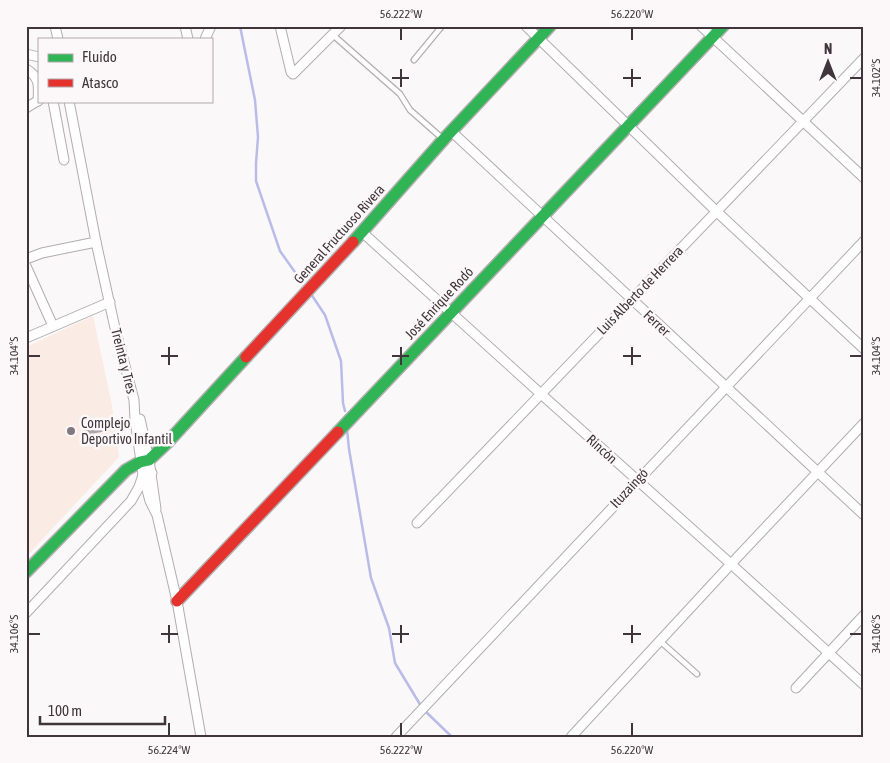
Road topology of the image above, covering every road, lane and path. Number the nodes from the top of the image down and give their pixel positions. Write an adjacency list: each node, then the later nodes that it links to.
1 (211, 26): 10 (street)
2 (280, 26): 8 (street)
3 (442, 26): 13 (lane)
4 (526, 26): 11 (street)
5 (550, 26): 11 (street, General Fructuoso Rivera)
6 (701, 26): 9 (street)
7 (723, 26): 9 (street, José Enrique Rodó)
8 (336, 30): 21 (lane)
9 (712, 37): 19 (street); 20 (street, José Enrique Rodó)
10 (205, 38)
11 (539, 38): 20 (street); 21 (street, General Fructuoso Rivera)
12 (864, 58): 19 (street, Luis Alberto de Herrera)
13 (414, 60)
14 (26, 69): 15 (street)
15 (38, 100): 18 (street)
16 (53, 102): 22 (street)
17 (69, 102): 28 (street, Treinta y Tres)
18 (26, 108)
19 (803, 121): 23 (street); 24 (street, Luis Alberto de Herrera)
20 (628, 126): 24 (street); 25 (street, José Enrique Rodó)
21 (448, 135): 25 (street, Ferrer); 26 (street, General Fructuoso Rivera)
22 (64, 160)
23 (864, 178)
24 (716, 211): 31 (street); 32 (street, Luis Alberto de Herrera)
25 (542, 216): 32 (street, Ferrer); 34 (street, José Enrique Rodó)
26 (362, 232): 34 (street, Rincón); 41 (street, General Fructuoso Rivera)
27 (864, 241): 31 (street, Ituzaingó)
28 (96, 242): 29 (street); 33 (street, Treinta y Tres)
29 (26, 259)
30 (26, 266): 35 (street)
31 (810, 298): 37 (street); 38 (street, Ituzaingó)
32 (632, 299): 38 (street, Ferrer); 39 (street, Luis Alberto de Herrera)
33 (110, 302): 35 (street); 41 (street, Treinta y Tres)
34 (451, 313): 39 (street, Rincón); 49 (street, José Enrique Rodó)
35 (53, 326): 36 (street)
36 (26, 338)
37 (864, 349)
38 (726, 387): 42 (street, Ferrer); 44 (street, Ituzaingó)
39 (541, 394): 44 (street, Rincón); 46 (street, Luis Alberto de Herrera)
40 (864, 423): 42 (street)
41 (145, 461): 43 (street, Treinta y Tres); 48 (street, General Fructuoso Rivera)
42 (818, 472): 45 (street, Ferrer); 47 (street)
43 (147, 474): 49 (street, Treinta y Tres); 50 (street)
44 (637, 480): 47 (street, Rincón); 58 (street, Ituzaingó)
45 (864, 515)
46 (417, 523)
47 (731, 564): 52 (street); 53 (street, Rincón)
48 (26, 572)
49 (177, 601): 57 (street, Treinta y Tres)
50 (26, 613)
51 (864, 615): 53 (street)
52 (660, 641): 54 (lane); 59 (street)
53 (828, 653): 55 (street, Rincón); 56 (street)
54 (697, 674)
55 (864, 685)
56 (796, 688)
57 (201, 737)
58 (396, 737)
59 (571, 737)

